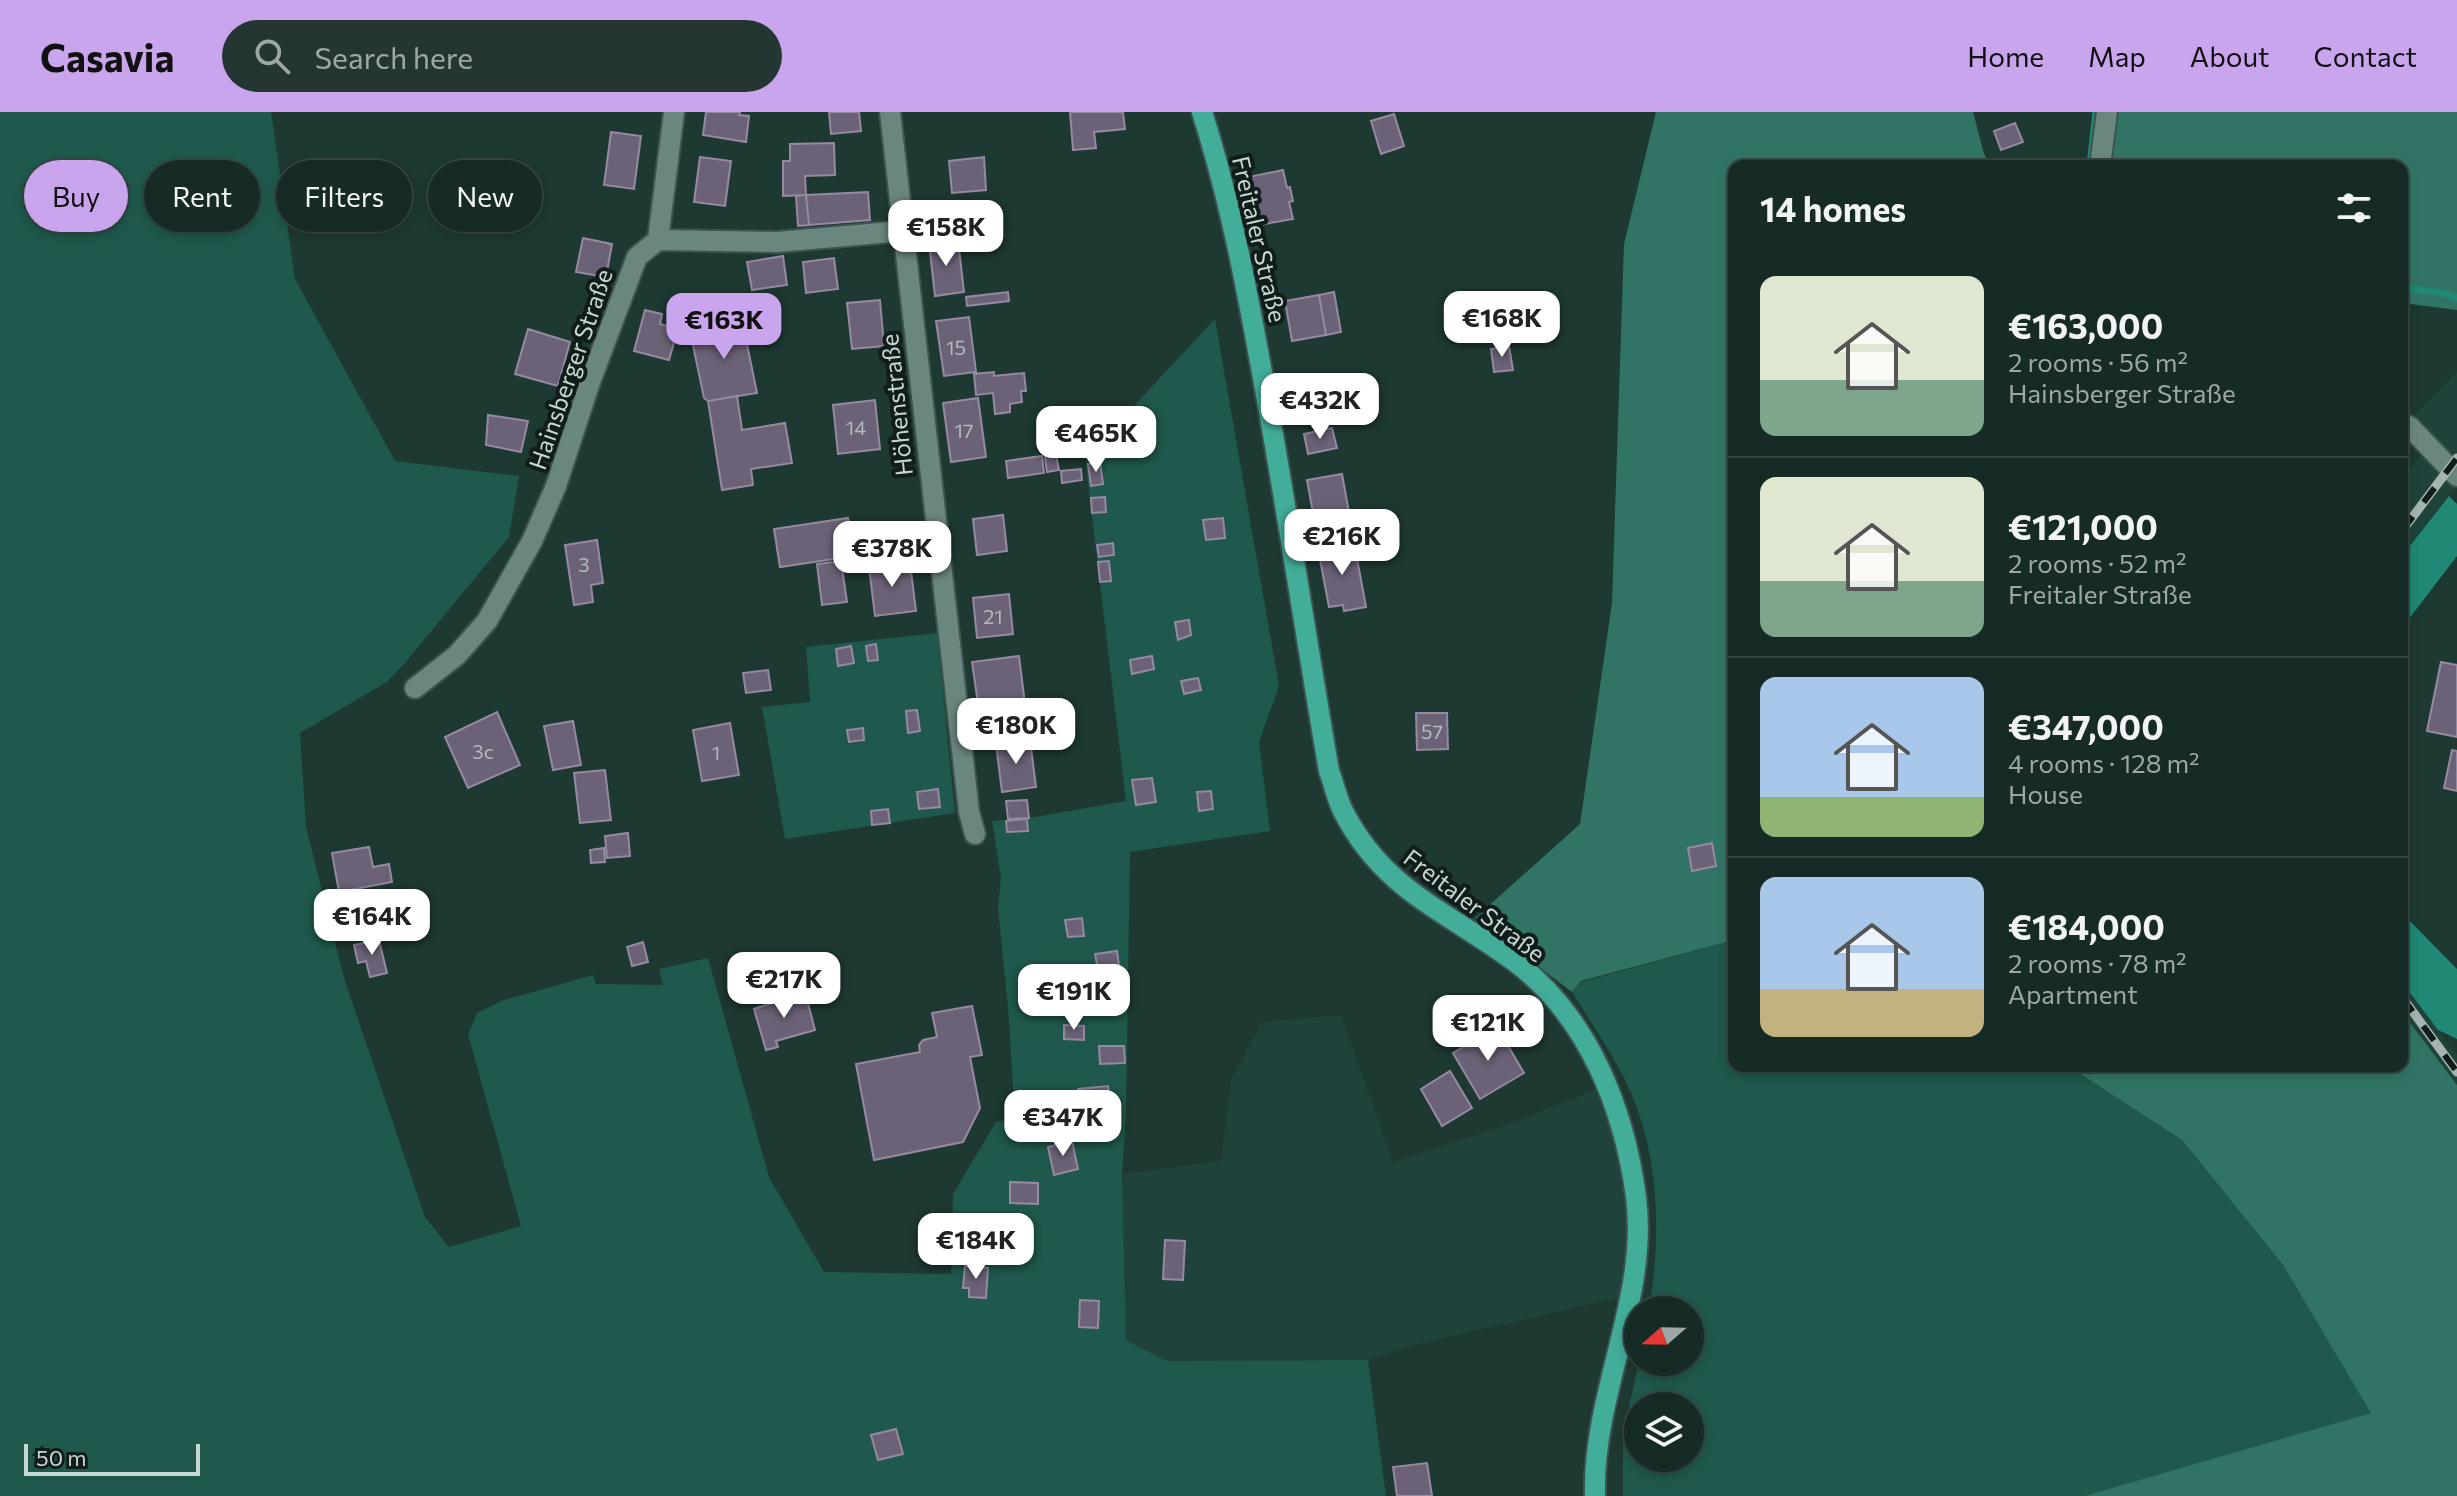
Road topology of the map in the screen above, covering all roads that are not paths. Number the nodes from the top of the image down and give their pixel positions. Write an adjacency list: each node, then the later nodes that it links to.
1 (674, 112): 7 (street)
2 (890, 112): 6 (street, Höhenstraße)
3 (1202, 112): 12 (main road, Freitaler Straße)
4 (2107, 112): 5 (street)
5 (2101, 160)
6 (903, 231): 7 (street); 11 (street, Höhenstraße)
7 (658, 240): 10 (street, Hainsberger Straße)
8 (2408, 426): 9 (street)
9 (2457, 476)
10 (415, 688)
11 (975, 834)
12 (1595, 1496)

